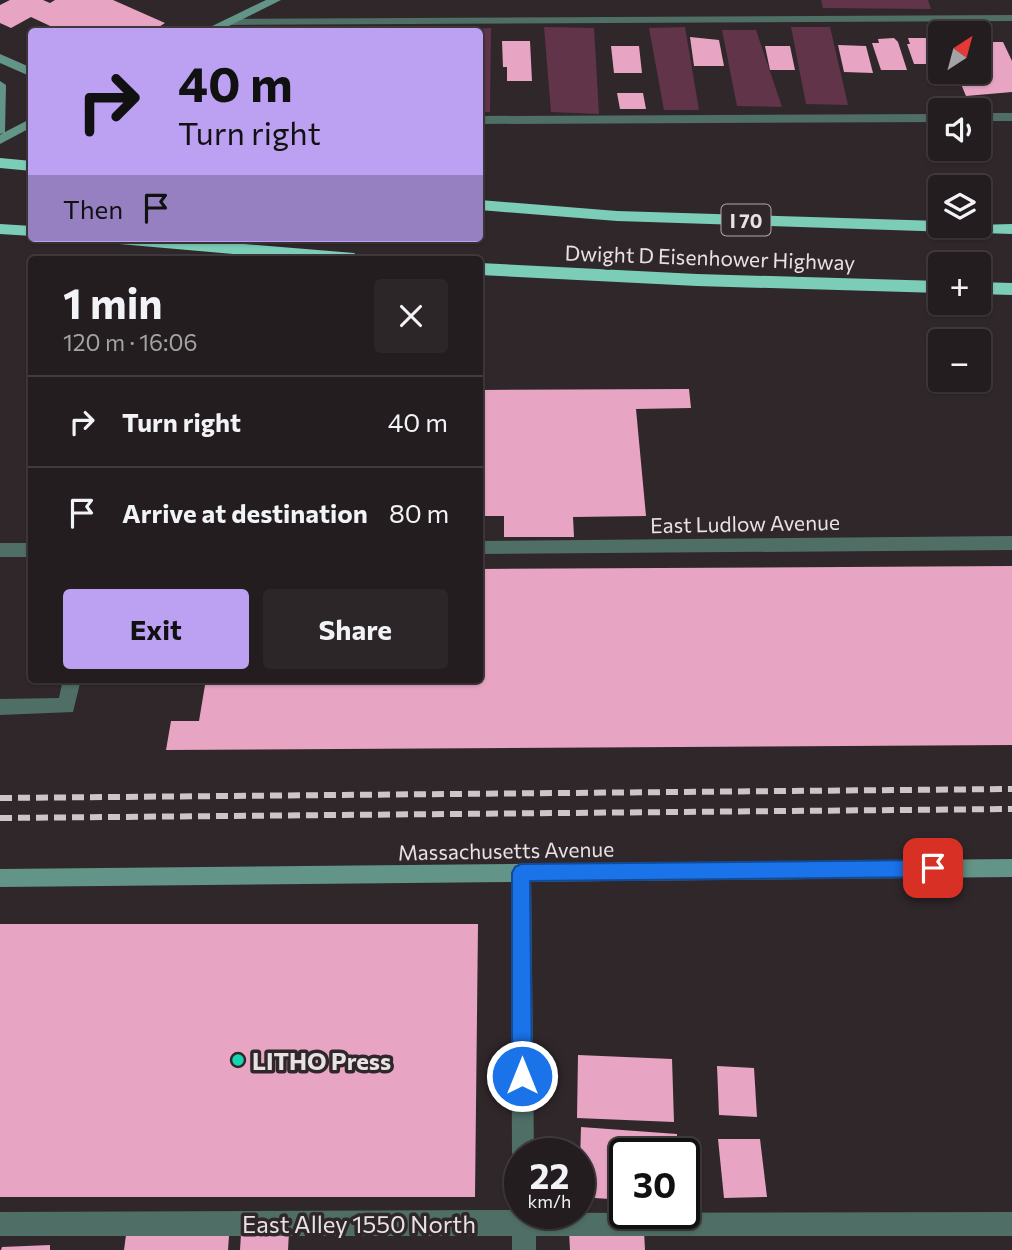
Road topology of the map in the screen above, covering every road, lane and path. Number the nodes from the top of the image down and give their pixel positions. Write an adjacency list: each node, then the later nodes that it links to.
1 (275, 0): 3 (street)
2 (1012, 18): 3 (street)
3 (227, 22): 4 (street)
4 (214, 28)
5 (0, 58): 6 (street)
6 (28, 71)
7 (0, 85): 13 (street)
8 (991, 117): 9 (street)
9 (1012, 117)
10 (928, 118): 11 (street)
11 (483, 120)
12 (28, 124): 14 (street)
13 (0, 130)
14 (0, 140)
15 (0, 163): 16 (highway)
16 (28, 166)
17 (483, 205): 19 (highway, Dwight D Eisenhower Highway / I 70)
18 (0, 229): 20 (highway)
19 (1012, 229)
20 (28, 232)
21 (155, 242): 22 (highway)
22 (319, 256)
23 (483, 269): 24 (highway, Dwight D Eisenhower Highway)
24 (928, 287)
25 (991, 288): 26 (highway)
26 (1012, 289)
27 (1012, 543): 28 (street, East Ludlow Avenue)
28 (483, 548)
29 (28, 550): 30 (street)
30 (0, 551)
31 (71, 683): 32 (street)
32 (0, 707)
33 (1012, 868): 34 (street, Massachusetts Avenue)
34 (521, 873): 35 (street, Massachusetts Avenue); 36 (street)
35 (0, 878)
36 (523, 1138)
37 (504, 1217): 39 (street, East Alley 1550 North)
38 (595, 1218): 40 (street, East Alley 1550 North)
39 (0, 1224)
40 (1012, 1224)
41 (524, 1229): 42 (street)
42 (523, 1250)

